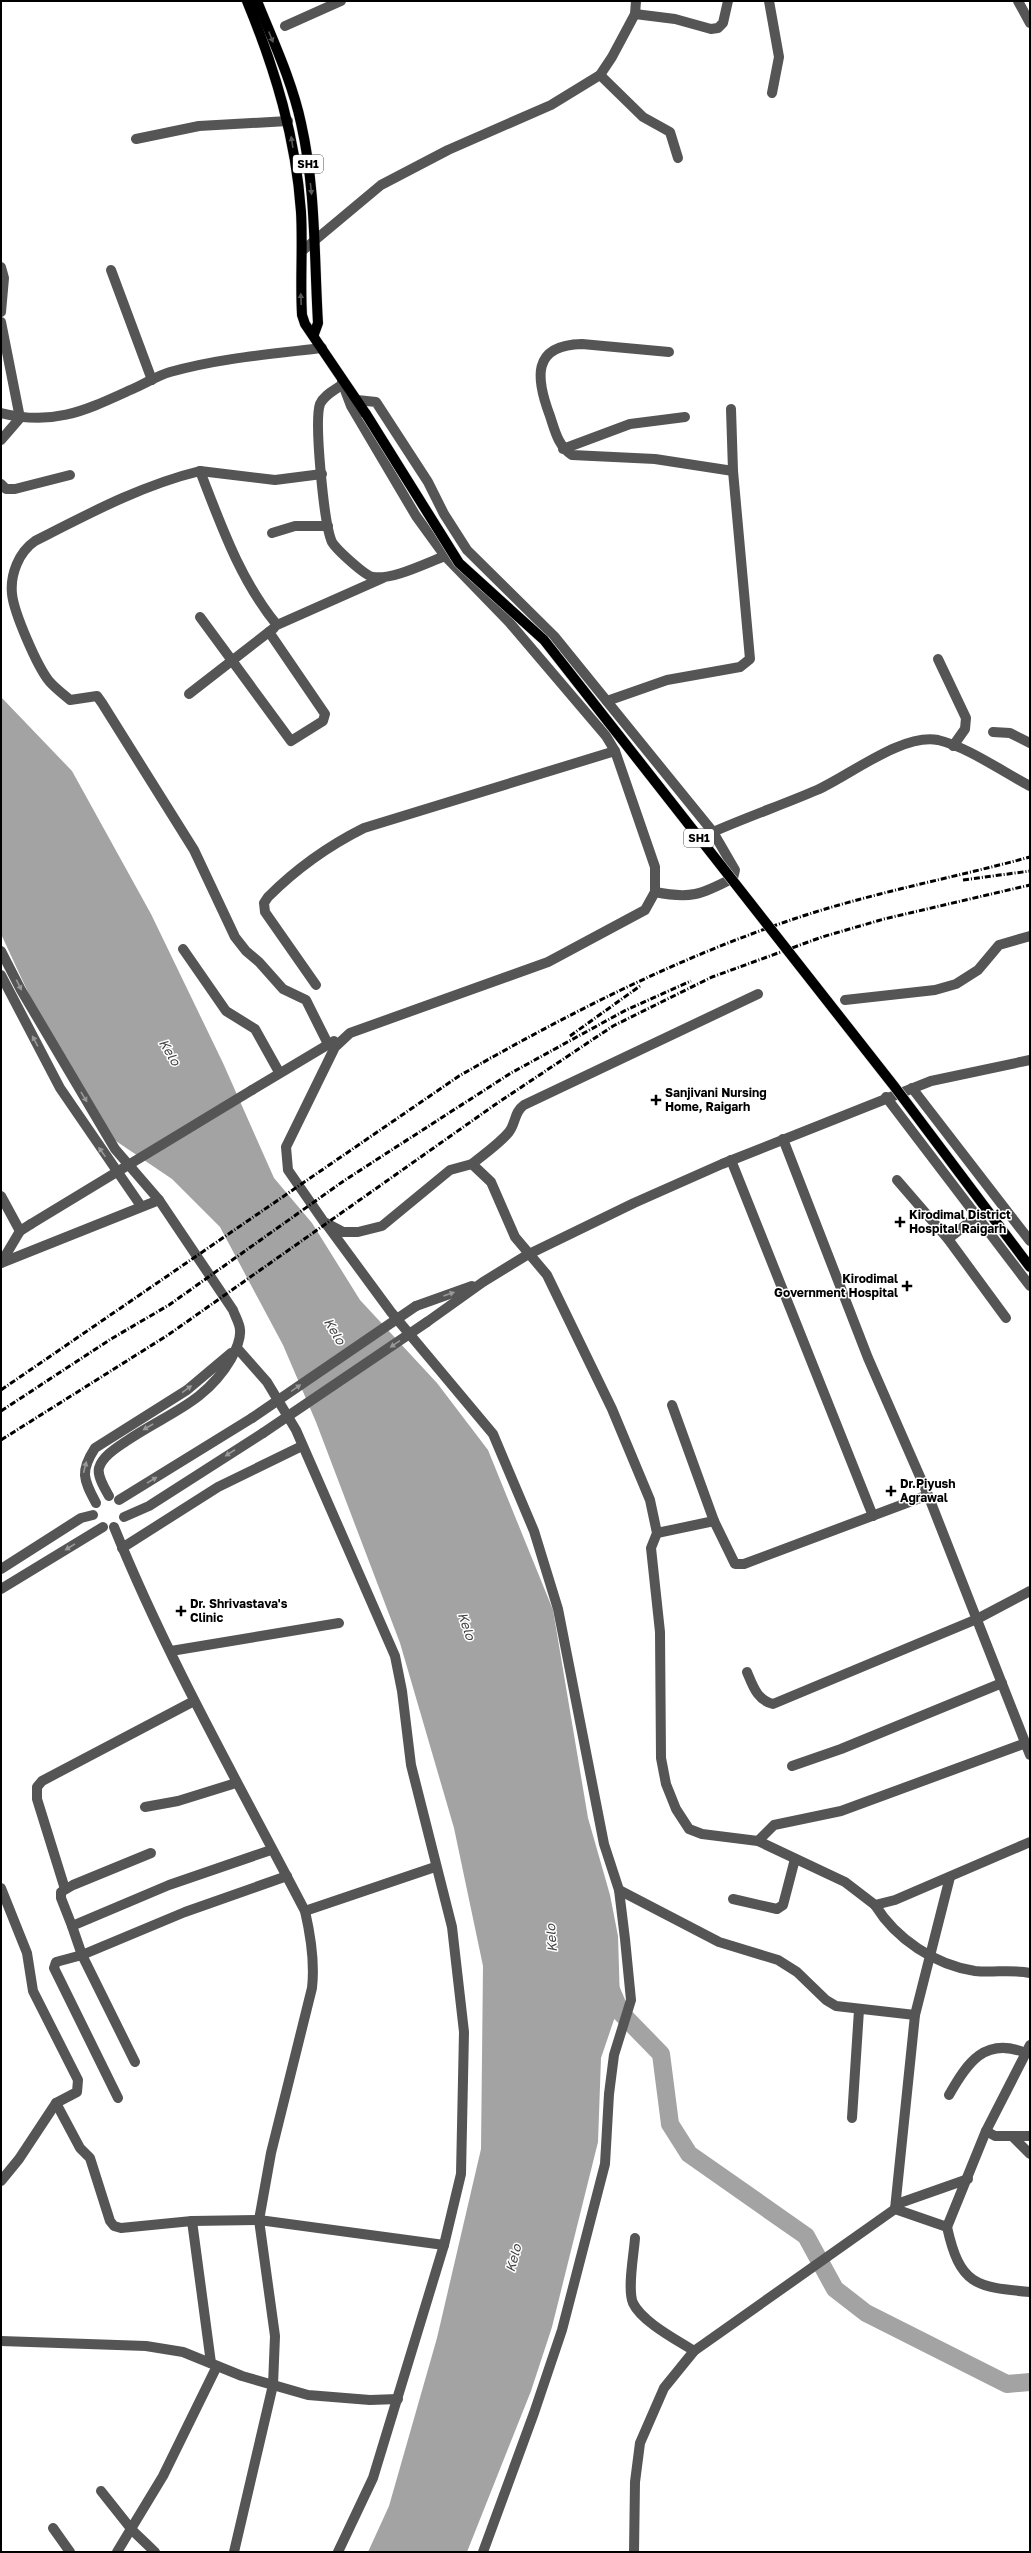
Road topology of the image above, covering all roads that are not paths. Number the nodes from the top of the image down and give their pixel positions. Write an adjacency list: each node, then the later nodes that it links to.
1 (247, 1): 13 (main road, SH1)
2 (257, 1): 16 (main road, SH1, one-way to 16)
3 (341, 1): 10 (street)
4 (636, 1): 8 (street)
5 (728, 1): 8 (street)
6 (769, 1): 12 (street)
7 (1018, 1): 9 (street)
8 (635, 14): 11 (street)
9 (1030, 23)
10 (285, 26)
11 (600, 75): 15 (street); 16 (street)
12 (772, 92)
13 (288, 121): 14 (street); 17 (main road, SH1, one-way to 13)
14 (136, 139)
15 (678, 158)
16 (315, 241): 17 (street); 22 (main road, SH1)
17 (302, 251): 22 (main road, SH1, one-way to 17)
18 (1, 267): 20 (street)
19 (111, 270): 26 (street)
20 (1, 312)
21 (1, 322): 31 (street)
22 (314, 334): 23 (main road, SH1)
23 (322, 348): 25 (main road, SH1); 26 (street)
24 (669, 352): 34 (street)
25 (338, 372): 27 (street); 28 (main road, SH1)
26 (152, 380): 31 (street)
27 (342, 384): 37 (street); 42 (street)
28 (357, 400): 49 (street); 83 (main road, SH1, bridge)
29 (730, 409): 36 (street)
30 (1, 413): 31 (street)
31 (20, 418): 33 (street)
32 (685, 418): 34 (street)
33 (1, 440)
34 (563, 449): 36 (street)
35 (200, 471): 37 (street); 45 (street); 65 (street)
36 (733, 472): 49 (street)
37 (322, 474): 40 (street)
38 (70, 475): 39 (street)
39 (1, 484)
40 (328, 526): 41 (street); 43 (street)
41 (272, 533)
42 (445, 556): 43 (street); 53 (street)
43 (383, 578): 45 (street)
44 (200, 617): 47 (street)
45 (273, 629): 47 (street); 47 (street)
46 (938, 659): 52 (street)
47 (233, 662): 48 (street)
48 (189, 694)
49 (607, 701): 55 (street)
50 (993, 732): 51 (street)
51 (1030, 743)
52 (953, 746): 54 (street); 55 (street)
53 (615, 751): 56 (street); 61 (street)
54 (1030, 786)
55 (713, 832): 56 (street)
56 (655, 892): 64 (street)
57 (1030, 936): 63 (street)
58 (183, 949): 67 (street)
59 (1, 950): 75 (street, one-way to 75)
60 (1, 975): 76 (street, one-way to 60)
61 (316, 985)
62 (758, 994): 72 (street)
63 (845, 1000)
64 (350, 1033): 65 (street); 78 (street)
65 (328, 1044): 67 (street)
66 (1030, 1060): 68 (street)
67 (279, 1072): 79 (street, bridge)
68 (912, 1088): 69 (street); 81 (street)
69 (886, 1097): 70 (street); 77 (street)
70 (783, 1139): 71 (street); 90 (street)
71 (731, 1160): 82 (street); 94 (street)
72 (472, 1164): 78 (street); 82 (street)
73 (897, 1180): 80 (street)
74 (1, 1196): 79 (street)
75 (159, 1200): 76 (street); 87 (street)
76 (141, 1206): 79 (street)
77 (977, 1216): 80 (street); 85 (street)
78 (324, 1222): 125 (street)
79 (20, 1231)
80 (948, 1239): 86 (street)
81 (1030, 1241)
82 (528, 1255): 84 (street); 99 (street)
83 (1030, 1267)
84 (483, 1282): 91 (street, one-way to 84, bridge); 95 (street, one-way to 95, bridge)
85 (1030, 1286)
86 (1006, 1318)
87 (237, 1348): 89 (street); 91 (street, one-way to 91); 92 (street, one-way to 87)
88 (672, 1405): 96 (street)
89 (302, 1446): 100 (street); 120 (street)
90 (928, 1495): 94 (street); 104 (street)
91 (114, 1498): 92 (street); 95 (street)
92 (96, 1503): 93 (street)
93 (93, 1515): 97 (street); 101 (street)
94 (874, 1516): 96 (street)
95 (124, 1517): 98 (street)
96 (714, 1521): 99 (street)
97 (103, 1527): 98 (street); 102 (street, one-way to 102)
98 (114, 1527): 100 (street)
99 (657, 1533): 115 (street)
100 (122, 1548): 106 (street)
101 (1, 1569)
102 (1, 1589)
103 (1030, 1591): 104 (street)
104 (977, 1619): 107 (street); 108 (street)
105 (339, 1623): 106 (street)
106 (171, 1651): 109 (street)
107 (747, 1672)
108 (1002, 1683): 110 (street); 112 (street)
109 (194, 1701): 113 (street); 124 (street)
110 (1026, 1743): 111 (street); 115 (street)
111 (1030, 1755)
112 (792, 1766)
113 (236, 1783): 114 (street); 117 (street)
114 (145, 1807)
115 (758, 1841): 119 (street)
116 (1030, 1842): 122 (street)
117 (271, 1850): 121 (street); 129 (street)
118 (151, 1853): 124 (street)
119 (795, 1859): 126 (street); 127 (street)
120 (436, 1867): 128 (street); 152 (street)
121 (287, 1876): 128 (street); 131 (street)
122 (950, 1877): 127 (street); 130 (street)
123 (1, 1888): 139 (street)
124 (65, 1889): 129 (street)
125 (619, 1890): 133 (street); 167 (street)
126 (733, 1899)
127 (875, 1905): 130 (street)
128 (305, 1911): 148 (street)
129 (72, 1926): 131 (street)
130 (930, 1955): 132 (street); 134 (street)
131 (82, 1956): 136 (street); 138 (street)
132 (1030, 1973)
133 (859, 2010): 134 (street); 140 (street)
134 (915, 2015): 147 (street)
135 (1028, 2049): 137 (street); 141 (street)
136 (135, 2062)
137 (950, 2095)
138 (118, 2098)
139 (56, 2103): 146 (street); 149 (street)
140 (852, 2118)
141 (986, 2131): 142 (street); 145 (street)
142 (1012, 2136): 143 (street); 144 (street)
143 (1030, 2136)
144 (1030, 2154)
145 (968, 2179): 147 (street); 150 (street)
146 (1, 2181)
147 (896, 2207): 150 (street); 155 (street)
148 (259, 2220): 149 (street); 152 (street); 157 (street)
149 (192, 2221): 156 (street)
150 (947, 2227): 153 (street)
151 (635, 2238): 155 (street)
152 (444, 2245): 158 (street)
153 (1030, 2292)
154 (1, 2341): 156 (street)
155 (694, 2351): 168 (street)
156 (214, 2364): 157 (street); 161 (street)
157 (274, 2385): 158 (street); 165 (street)
158 (398, 2398): 166 (street)
159 (101, 2490): 161 (street)
160 (53, 2528): 162 (street)
161 (132, 2530): 163 (street); 164 (street)
162 (70, 2552)
163 (117, 2552)
164 (155, 2552)
165 (234, 2552)
166 (338, 2552)
167 (483, 2552)
168 (634, 2552)

